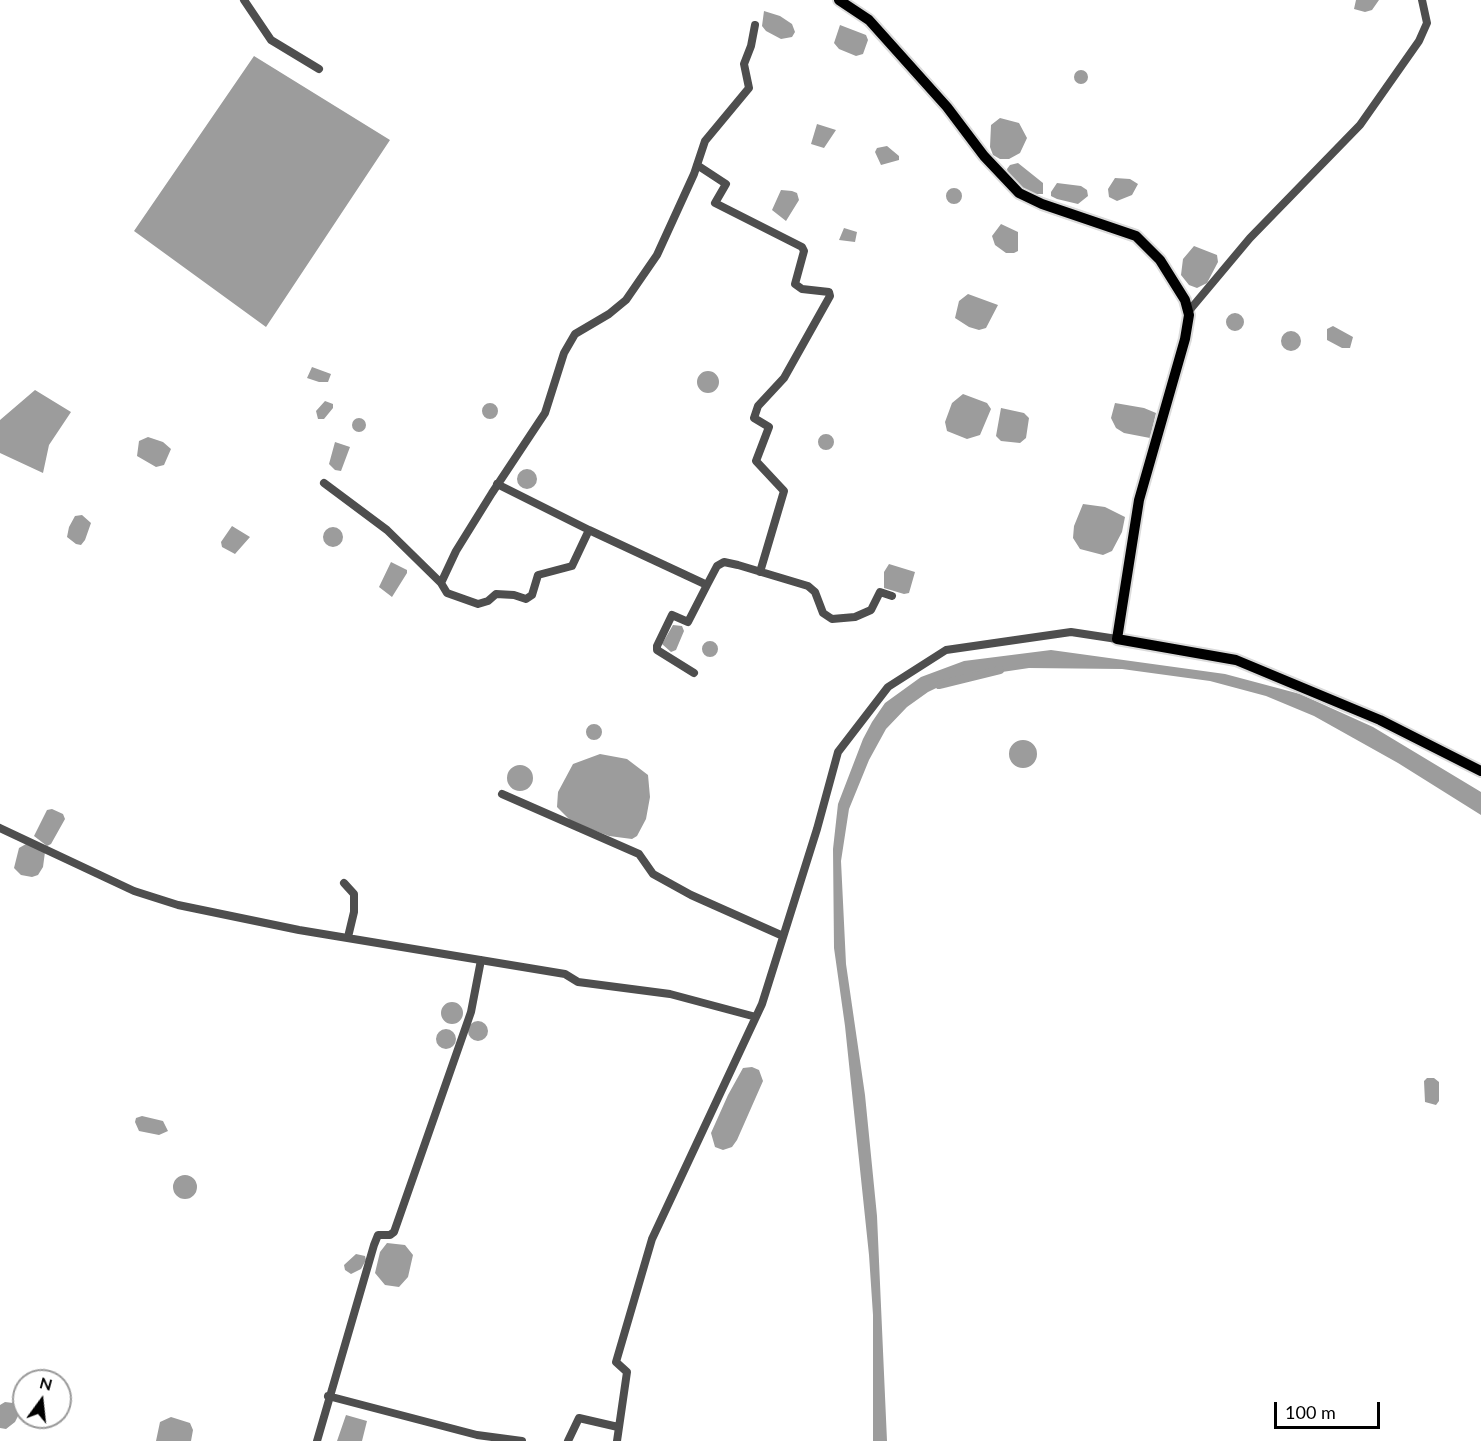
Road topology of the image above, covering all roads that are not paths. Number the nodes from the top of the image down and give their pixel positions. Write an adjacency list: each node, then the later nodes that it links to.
1 (244, 0): 5 (street)
2 (839, 0): 7 (main road)
3 (1422, 0): 7 (street)
4 (755, 25): 6 (street)
5 (320, 69)
6 (697, 165): 9 (street); 11 (street)
7 (1188, 312): 15 (main road)
8 (324, 483): 12 (street)
9 (497, 484): 10 (street); 12 (street)
10 (589, 530): 12 (street); 13 (street)
11 (759, 572): 13 (street); 14 (street)
12 (441, 583)
13 (707, 585): 16 (street)
14 (892, 596)
15 (1117, 639): 17 (main road); 21 (street)
16 (694, 673)
17 (1481, 771)
18 (502, 794): 21 (street)
19 (0, 828): 22 (street)
20 (344, 883): 22 (street)
21 (783, 936): 24 (street)
22 (348, 937): 23 (street)
23 (481, 960): 24 (street); 25 (street)
24 (756, 1017): 26 (street)
25 (328, 1396): 27 (street); 28 (street)
26 (618, 1427): 29 (street); 30 (street)
27 (317, 1441)
28 (522, 1441)
29 (568, 1441)
30 (617, 1441)

